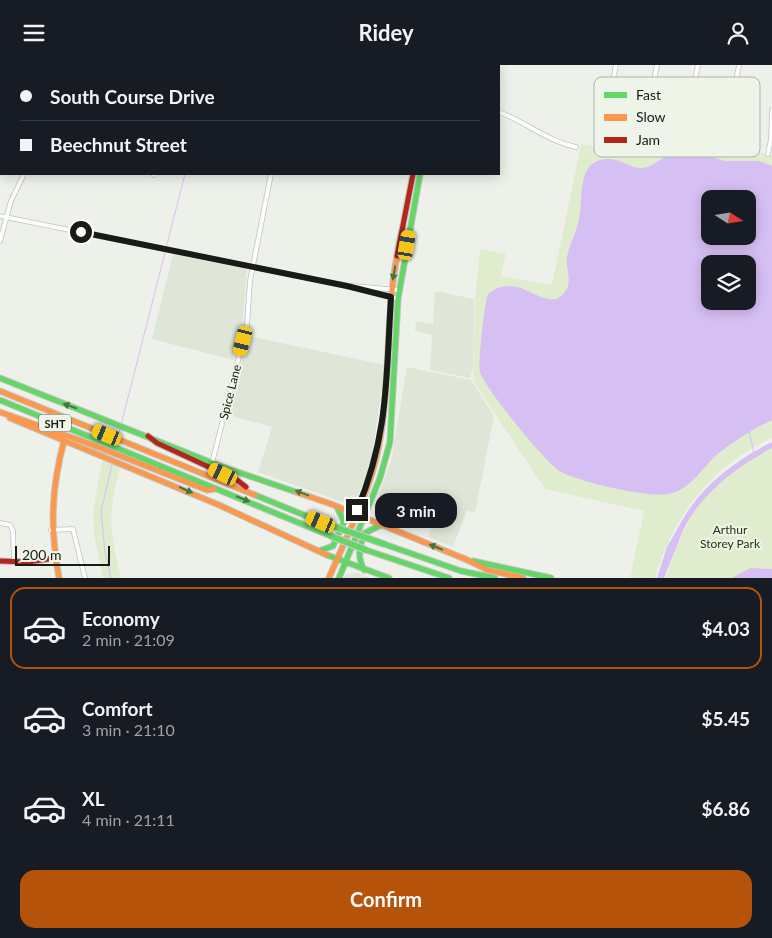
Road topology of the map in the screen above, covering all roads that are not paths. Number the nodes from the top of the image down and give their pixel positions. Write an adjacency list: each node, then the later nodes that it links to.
1 (772, 110): 4 (street)
2 (500, 112): 3 (street)
3 (576, 147)
4 (768, 154)
5 (24, 175): 10 (street)
6 (271, 175): 13 (street, Spice Lane)
7 (413, 175): 11 (main road)
8 (420, 175): 11 (main road)
9 (0, 216): 10 (street)
10 (8, 218): 12 (street); 13 (street)
11 (408, 220): 15 (main road)
12 (0, 241)
13 (252, 267): 14 (street); 28 (street, Spice Lane)
14 (347, 286): 15 (street); 16 (street)
15 (395, 290): 16 (main road)
16 (394, 298): 17 (main road)
17 (392, 368): 22 (main road); 23 (main road)
18 (0, 377): 24 (main road, one-way to 18)
19 (0, 391): 30 (main road, SHT)
20 (0, 400): 26 (main road, SHT)
21 (0, 413): 25 (main road); 26 (main road)
22 (384, 421): 23 (main road); 31 (main road)
23 (392, 423): 33 (main road)
24 (148, 436): 28 (main road); 30 (main road)
25 (64, 441): 26 (main road); 39 (main road)
26 (106, 450): 27 (main road); 29 (main road, SHT)
27 (125, 461): 29 (main road); 40 (main road, one-way to 40)
28 (212, 463): 32 (main road, one-way to 28)
29 (216, 489): 53 (main road, SHT, one-way to 53, bridge)
30 (253, 492): 54 (main road, SHT, bridge)
31 (362, 497): 32 (main road); 34 (main road)
32 (339, 507): 34 (main road); 40 (main road)
33 (368, 507): 35 (main road); 36 (main road)
34 (355, 514): 35 (main road); 43 (main road)
35 (363, 517): 36 (main road); 46 (main road)
36 (374, 522): 38 (main road)
37 (0, 523): 45 (street)
38 (382, 525): 41 (main road, one-way to 38); 47 (main road)
39 (50, 530): 42 (main road); 51 (street)
40 (318, 551): 43 (main road); 48 (main road)
41 (463, 558): 55 (main road); 56 (main road)
42 (55, 559): 45 (main road); 50 (main road)
43 (337, 559): 46 (main road); 48 (main road)
44 (0, 561): 45 (main road)
45 (14, 563)
46 (345, 563): 47 (main road); 49 (main road)
47 (362, 569): 49 (main road); 52 (main road)
48 (330, 576)
49 (340, 577)
50 (59, 578)
51 (85, 578)
52 (389, 578)
53 (449, 578)
54 (494, 578)
55 (523, 578)
56 (551, 578)

